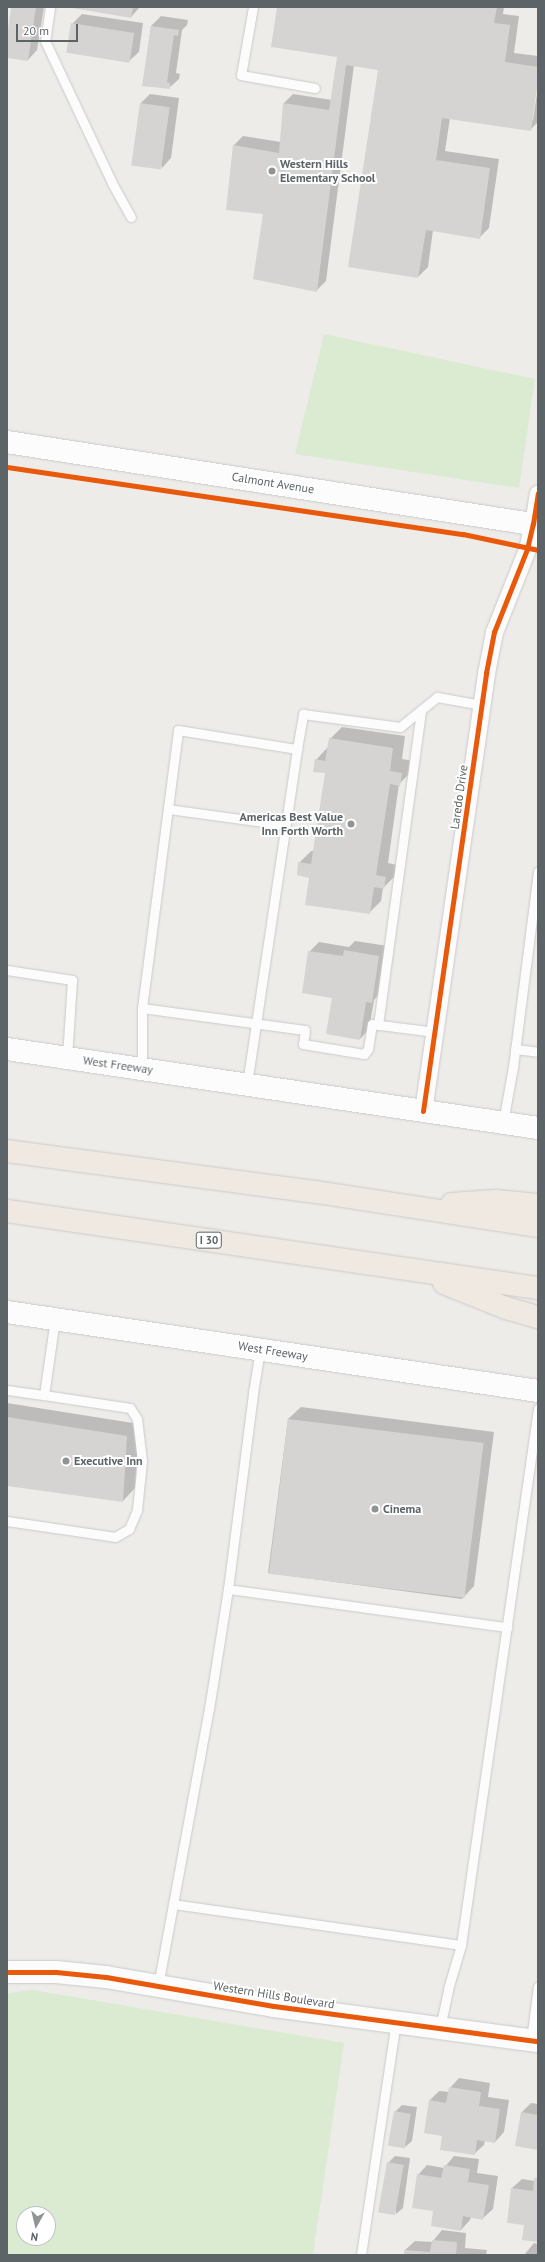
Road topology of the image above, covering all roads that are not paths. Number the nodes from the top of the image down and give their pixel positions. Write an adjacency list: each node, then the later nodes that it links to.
1 (50, 7): 4 (lane)
2 (253, 7): 3 (lane)
3 (315, 88)
4 (131, 217)
5 (7, 442): 7 (main road, Calmont Avenue)
6 (538, 493): 7 (street, Laredo Drive)
7 (536, 525): 8 (street, Laredo Drive)
8 (482, 704): 9 (lane); 18 (street, Laredo Drive)
9 (421, 711): 10 (lane); 17 (lane)
10 (297, 749): 11 (lane); 12 (lane)
11 (168, 809): 12 (lane); 15 (lane)
12 (285, 825): 16 (lane)
13 (538, 872): 20 (lane)
14 (7, 970): 22 (lane)
15 (142, 1008): 16 (lane); 23 (lane)
16 (255, 1023): 17 (lane); 24 (lane)
17 (378, 1025): 18 (lane)
18 (435, 1032): 25 (street, Laredo Drive)
19 (7, 1049): 22 (main road, West Freeway)
20 (516, 1049): 21 (lane); 26 (lane)
21 (538, 1052)
22 (67, 1058): 23 (main road, West Freeway)
23 (142, 1069): 24 (main road, West Freeway)
24 (247, 1084): 25 (main road, West Freeway)
25 (424, 1111): 26 (main road, West Freeway)
26 (503, 1123): 27 (main road, West Freeway)
27 (538, 1128)
28 (7, 1151): 30 (highway)
29 (538, 1205): 30 (highway)
30 (413, 1206): 32 (highway)
31 (7, 1211): 33 (highway, I 30)
32 (538, 1226)
33 (412, 1270): 34 (highway, I 30); 36 (highway)
34 (538, 1288)
35 (7, 1312): 37 (main road, West Freeway)
36 (538, 1316)
37 (55, 1319): 38 (main road, West Freeway); 41 (lane)
38 (260, 1349): 40 (main road, West Freeway); 44 (lane)
39 (7, 1390): 41 (lane)
40 (538, 1391)
41 (44, 1396): 43 (lane)
42 (538, 1409): 45 (lane)
43 (7, 1521)
44 (228, 1589): 45 (lane); 46 (lane)
45 (507, 1627): 47 (lane)
46 (174, 1904): 47 (lane); 49 (lane)
47 (462, 1945): 52 (lane)
48 (7, 1972): 49 (main road, Western Hills Boulevard)
49 (158, 1986): 51 (main road, Western Hills Boulevard)
50 (538, 1986): 53 (lane)
51 (396, 2022): 52 (main road, Western Hills Boulevard); 54 (lane)
52 (440, 2028): 53 (main road, Western Hills Boulevard)
53 (534, 2040)
54 (361, 2255)

